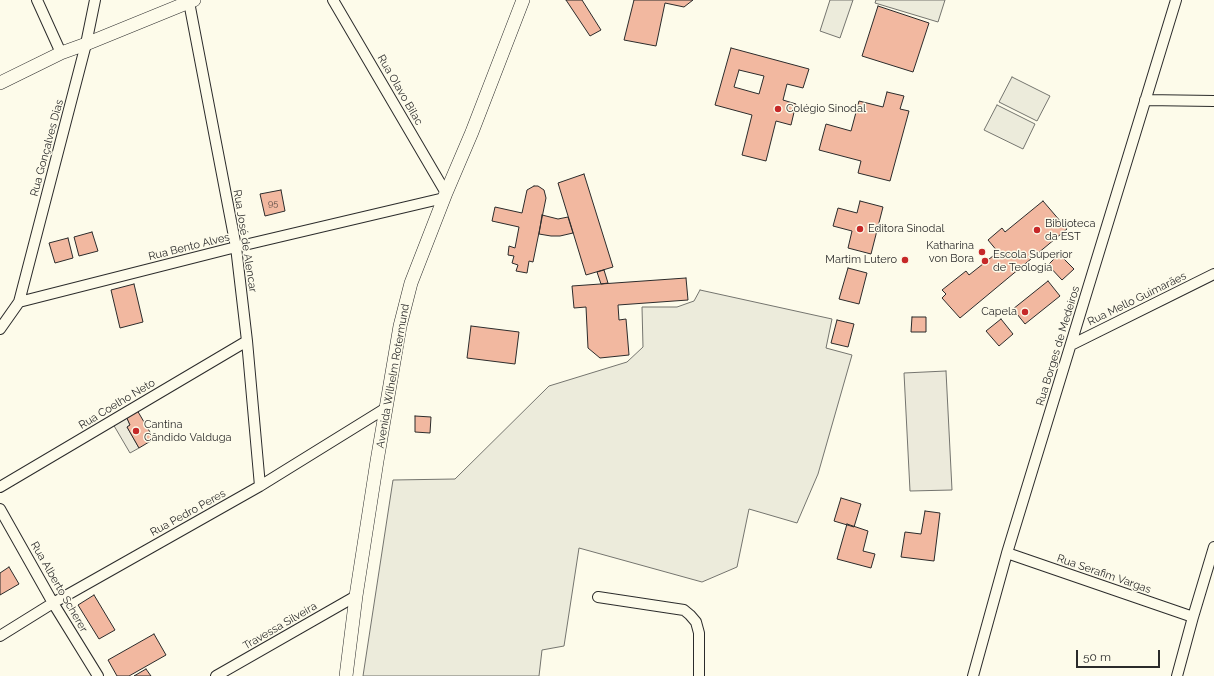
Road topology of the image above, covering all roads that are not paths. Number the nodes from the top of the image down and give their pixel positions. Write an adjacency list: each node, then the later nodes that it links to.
1 (37, 0): 8 (street)
2 (95, 0): 7 (street, Rua Gonçalves Dias)
3 (333, 0): 12 (street, Rua Olavo Bilac)
4 (523, 0): 12 (street, Avenida Wilhelm Rotermund)
5 (1176, 0): 10 (street, Rua Borges de Medeiros)
6 (191, 1): 7 (street); 13 (street, Rua José de Alencar)
7 (86, 44): 8 (street); 15 (street, Rua Gonçalves Dias)
8 (61, 53): 9 (street)
9 (0, 83)
10 (1145, 100): 11 (street); 18 (street, Rua Borges de Medeiros)
11 (1214, 101)
12 (445, 195): 13 (street, Rua Bento Alves); 19 (street, Avenida Wilhelm Rotermund)
13 (236, 247): 15 (street, Rua Bento Alves); 17 (street, Rua José de Alencar)
14 (1214, 274): 18 (street, Rua Mello Guimarães)
15 (19, 302): 16 (street)
16 (0, 329)
17 (247, 341): 20 (street, Rua José de Alencar); 21 (street, Rua Coelho Neto)
18 (1071, 345): 24 (street, Rua Borges de Medeiros)
19 (386, 408): 20 (street, Rua Pedro Peres); 25 (street, Avenida Wilhelm Rotermund)
20 (260, 486): 27 (street, Rua Pedro Peres)
21 (0, 487)
22 (0, 509): 27 (street, Rua Alberto Scherer)
23 (1214, 547): 28 (street)
24 (1007, 554): 28 (street, Rua Serafim Vargas); 34 (street, Rua Borges de Medeiros)
25 (356, 596): 31 (street, Travessa Silveira); 32 (street, Avenida Wilhelm Rotermund)
26 (598, 597): 33 (street)
27 (53, 603): 29 (street, Rua Pedro Peres); 30 (street, Rua Alberto Scherer)
28 (1193, 617): 35 (street)
29 (0, 636)
30 (98, 676)
31 (216, 676)
32 (346, 676)
33 (699, 676)
34 (973, 676)
35 (1177, 676)

